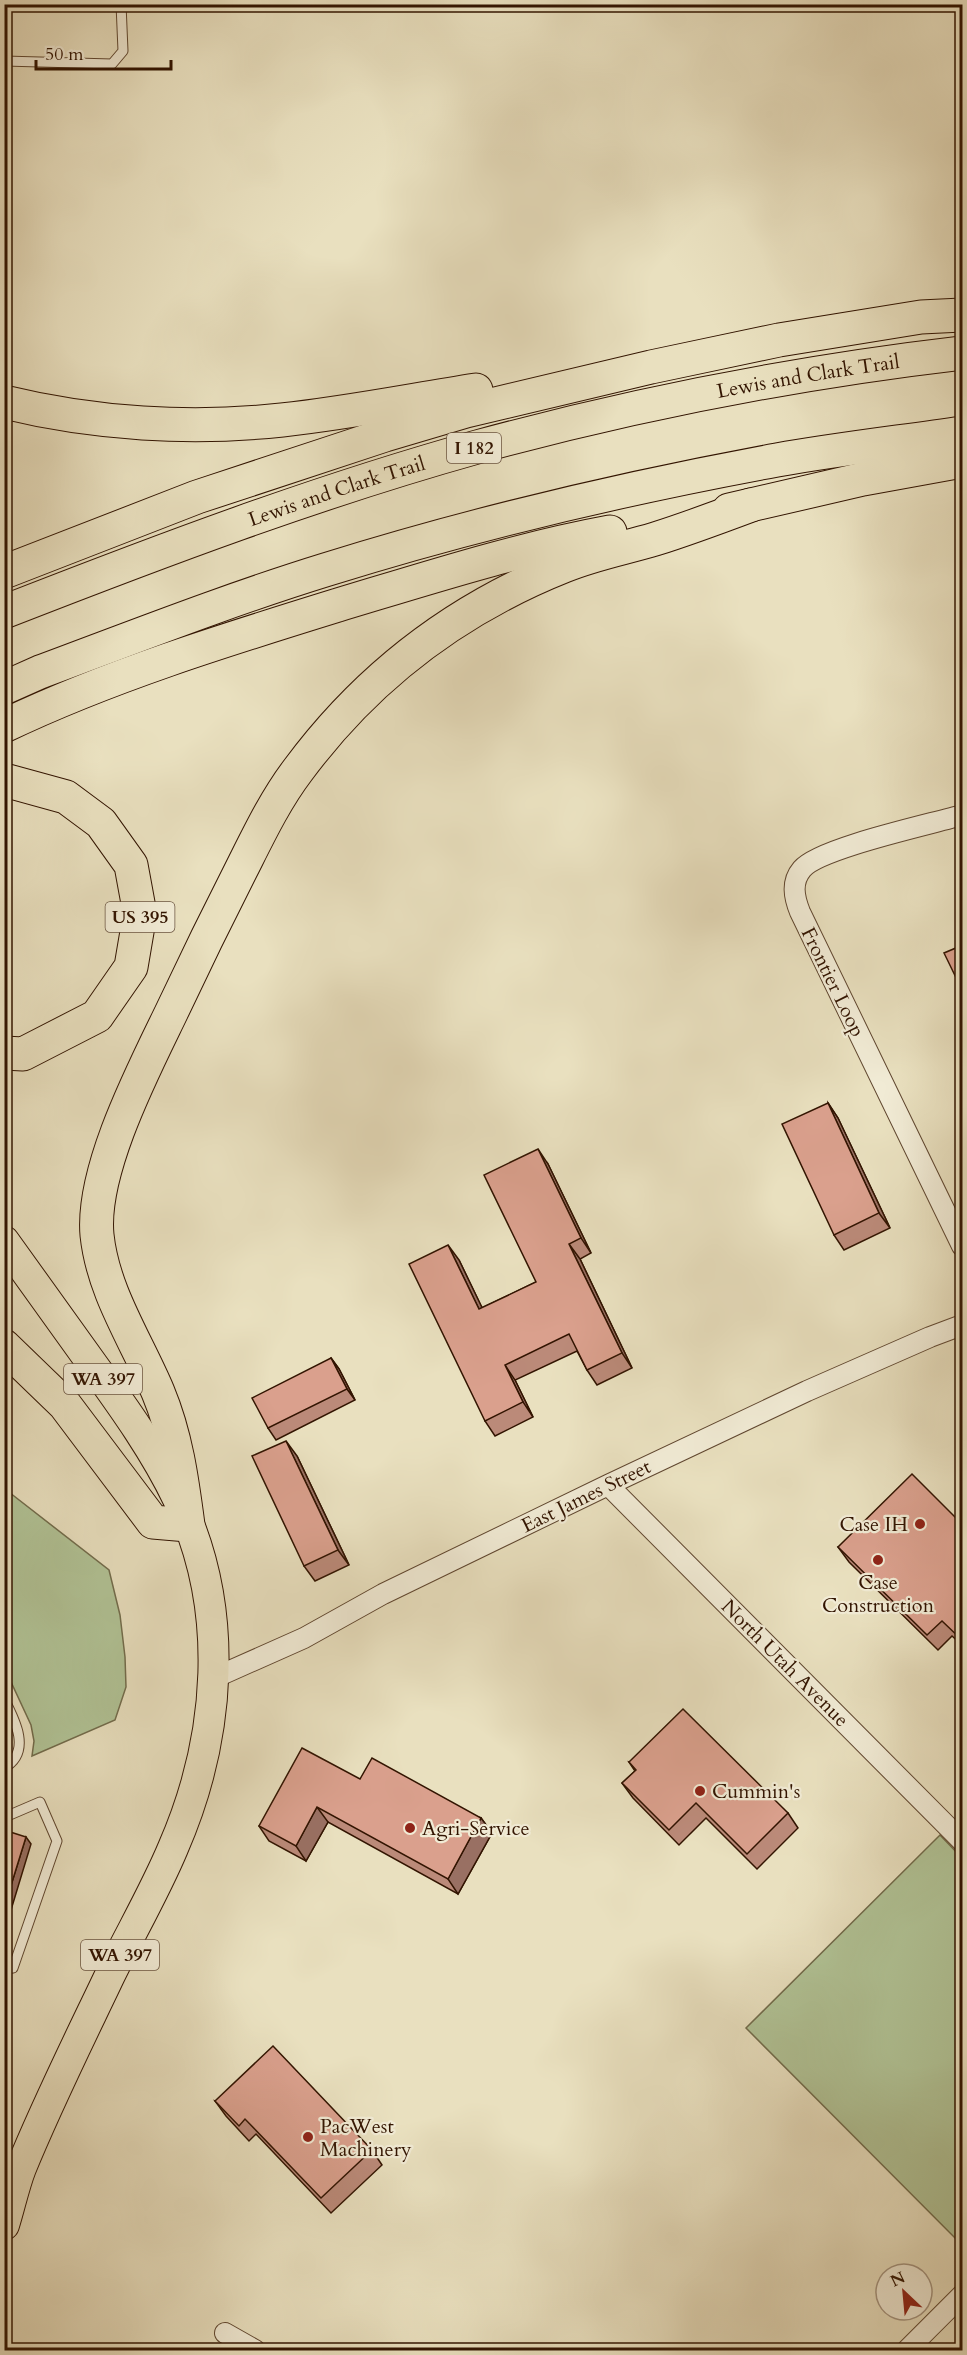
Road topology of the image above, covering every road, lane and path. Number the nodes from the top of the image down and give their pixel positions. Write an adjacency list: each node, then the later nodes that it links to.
1 (121, 4): 2 (lane)
2 (4, 61)
3 (963, 315): 5 (highway)
4 (963, 353): 11 (highway, Lewis and Clark Trail / I 182)
5 (651, 367): 6 (highway); 10 (highway)
6 (4, 402)
7 (963, 433): 12 (highway)
8 (963, 461): 9 (highway)
9 (751, 505): 13 (highway); 22 (highway)
10 (4, 572)
11 (4, 612)
12 (4, 688)
13 (4, 726)
14 (4, 780): 16 (highway, US 395)
15 (963, 815): 18 (street, Frontier Loop)
16 (4, 1053)
17 (4, 1241): 22 (main road, WA 397)
18 (963, 1246)
19 (963, 1325): 21 (street, East James Street)
20 (4, 1346): 22 (highway)
21 (608, 1485): 23 (street, East James Street); 27 (street, North Utah Avenue)
22 (188, 1524): 23 (main road, WA 397)
23 (214, 1678): 29 (main road, WA 397)
24 (4, 1699): 25 (lane)
25 (4, 1768)
26 (5, 1817): 28 (lane)
27 (963, 1841)
28 (4, 1969)
29 (4, 2225)
30 (963, 2295): 33 (street)
31 (225, 2333): 32 (street)
32 (255, 2350)
33 (907, 2350)

